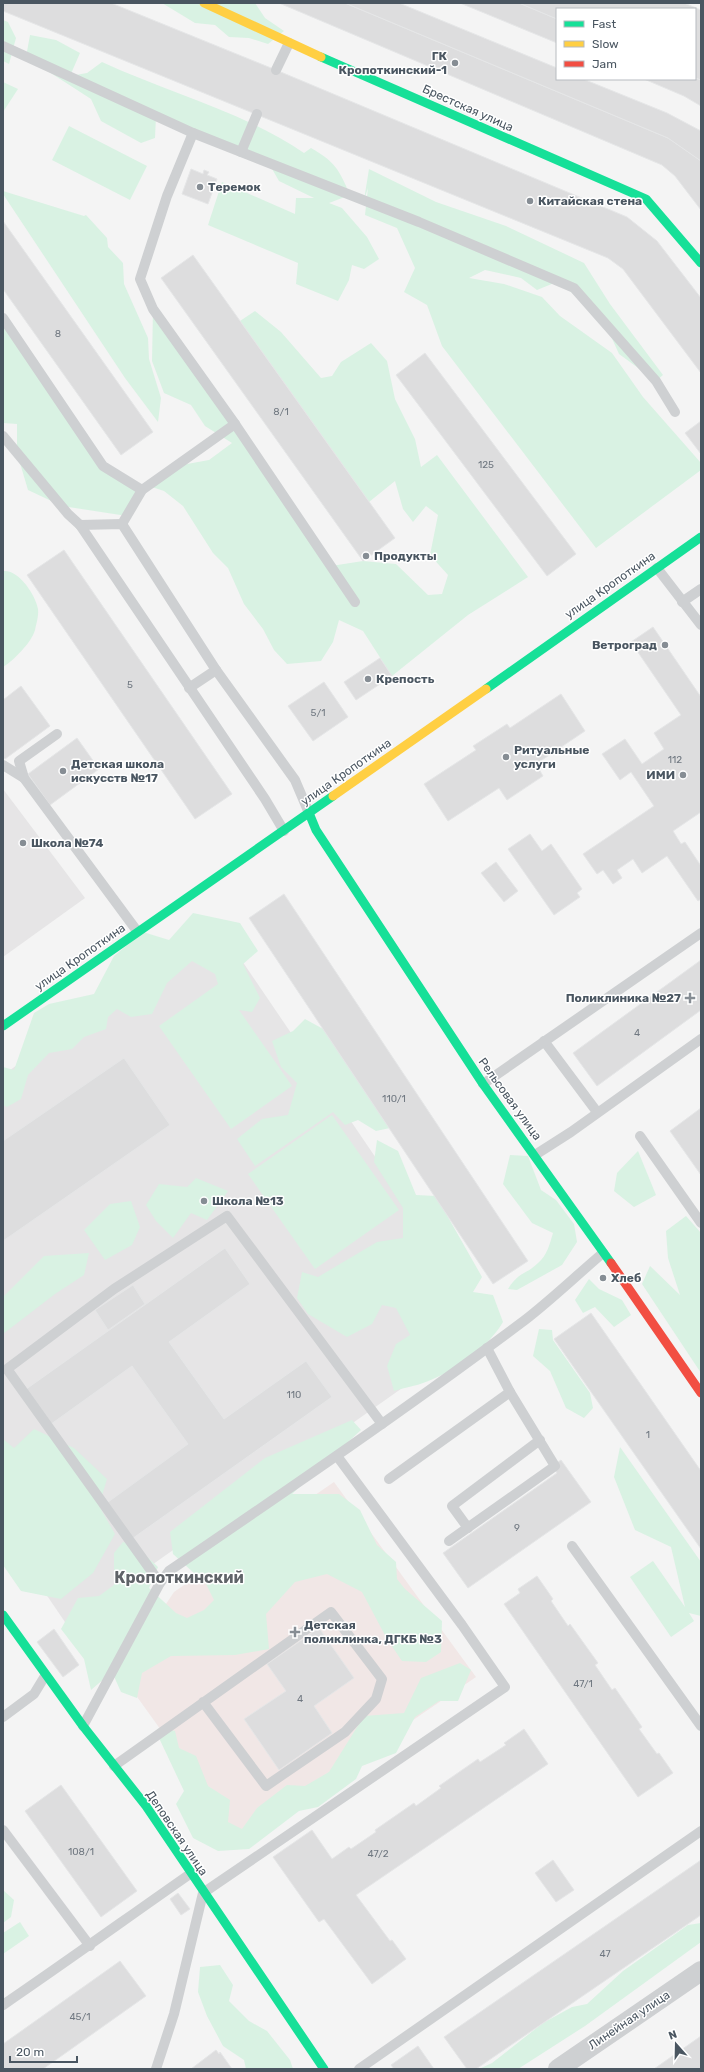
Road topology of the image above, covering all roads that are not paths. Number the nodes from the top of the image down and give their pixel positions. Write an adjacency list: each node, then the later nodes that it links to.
1 (204, 3): 2 (street, Брестская улица)
2 (289, 43): 4 (lane); 8 (street, Брестская улица)
3 (3, 46): 6 (lane)
4 (276, 70)
5 (257, 114): 7 (lane)
6 (193, 133): 7 (lane); 11 (lane)
7 (241, 152): 10 (lane)
8 (701, 262)
9 (3, 318): 13 (lane)
10 (675, 412)
11 (235, 424): 13 (lane); 19 (lane)
12 (3, 436): 15 (lane)
13 (142, 490): 14 (lane)
14 (122, 524): 15 (lane); 22 (lane)
15 (80, 525): 23 (lane)
16 (701, 537): 17 (street, улица Кропоткина)
17 (657, 568): 20 (lane); 27 (street, улица Кропоткина)
18 (701, 589): 20 (lane)
19 (355, 602)
20 (682, 602): 21 (lane)
21 (701, 625)
22 (216, 670): 23 (lane); 27 (lane)
23 (189, 688): 28 (lane)
24 (57, 734): 26 (lane)
25 (3, 765): 26 (lane)
26 (24, 778): 29 (lane)
27 (309, 813): 28 (street, улица Кропоткина); 34 (street, Рельсовая улица)
28 (284, 831): 29 (street, улица Кропоткина)
29 (137, 931): 31 (street, улица Кропоткина)
30 (701, 933): 33 (lane)
31 (3, 1026)
32 (701, 1039): 35 (lane)
33 (544, 1041): 34 (lane); 35 (lane)
34 (483, 1084): 37 (street, Рельсовая улица)
35 (597, 1112): 37 (lane)
36 (640, 1136): 38 (lane)
37 (535, 1155): 39 (street, Рельсовая улица)
38 (701, 1223)
39 (603, 1253): 40 (lane); 42 (street, Рельсовая улица)
40 (487, 1348): 41 (lane); 43 (lane)
41 (510, 1392): 44 (lane); 46 (lane)
42 (701, 1393)
43 (382, 1424): 45 (lane); 50 (lane)
44 (540, 1440): 47 (lane); 47 (lane)
45 (337, 1456): 50 (lane); 61 (lane)
46 (389, 1479)
47 (468, 1528): 48 (lane)
48 (449, 1541)
49 (572, 1546): 56 (lane)
50 (160, 1583): 55 (lane)
51 (3, 1615): 52 (street, Деповская улица)
52 (45, 1676): 54 (lane); 55 (street, Деповская улица)
53 (203, 1702): 53 (lane); 57 (lane)
54 (3, 1717)
55 (83, 1726): 57 (street, Деповская улица)
56 (701, 1726)
57 (114, 1766): 60 (street, Деповская улица)
58 (3, 1830): 62 (lane)
59 (701, 1831): 67 (lane)
60 (190, 1874): 61 (street, Деповская улица); 62 (lane)
61 (203, 1893): 65 (lane); 66 (street, Деповская улица)
62 (90, 1946): 64 (lane)
63 (701, 1971): 68 (street, Линейная улица)
64 (3, 2005)
65 (156, 2069)
66 (324, 2069)
67 (359, 2069)
68 (558, 2069)

